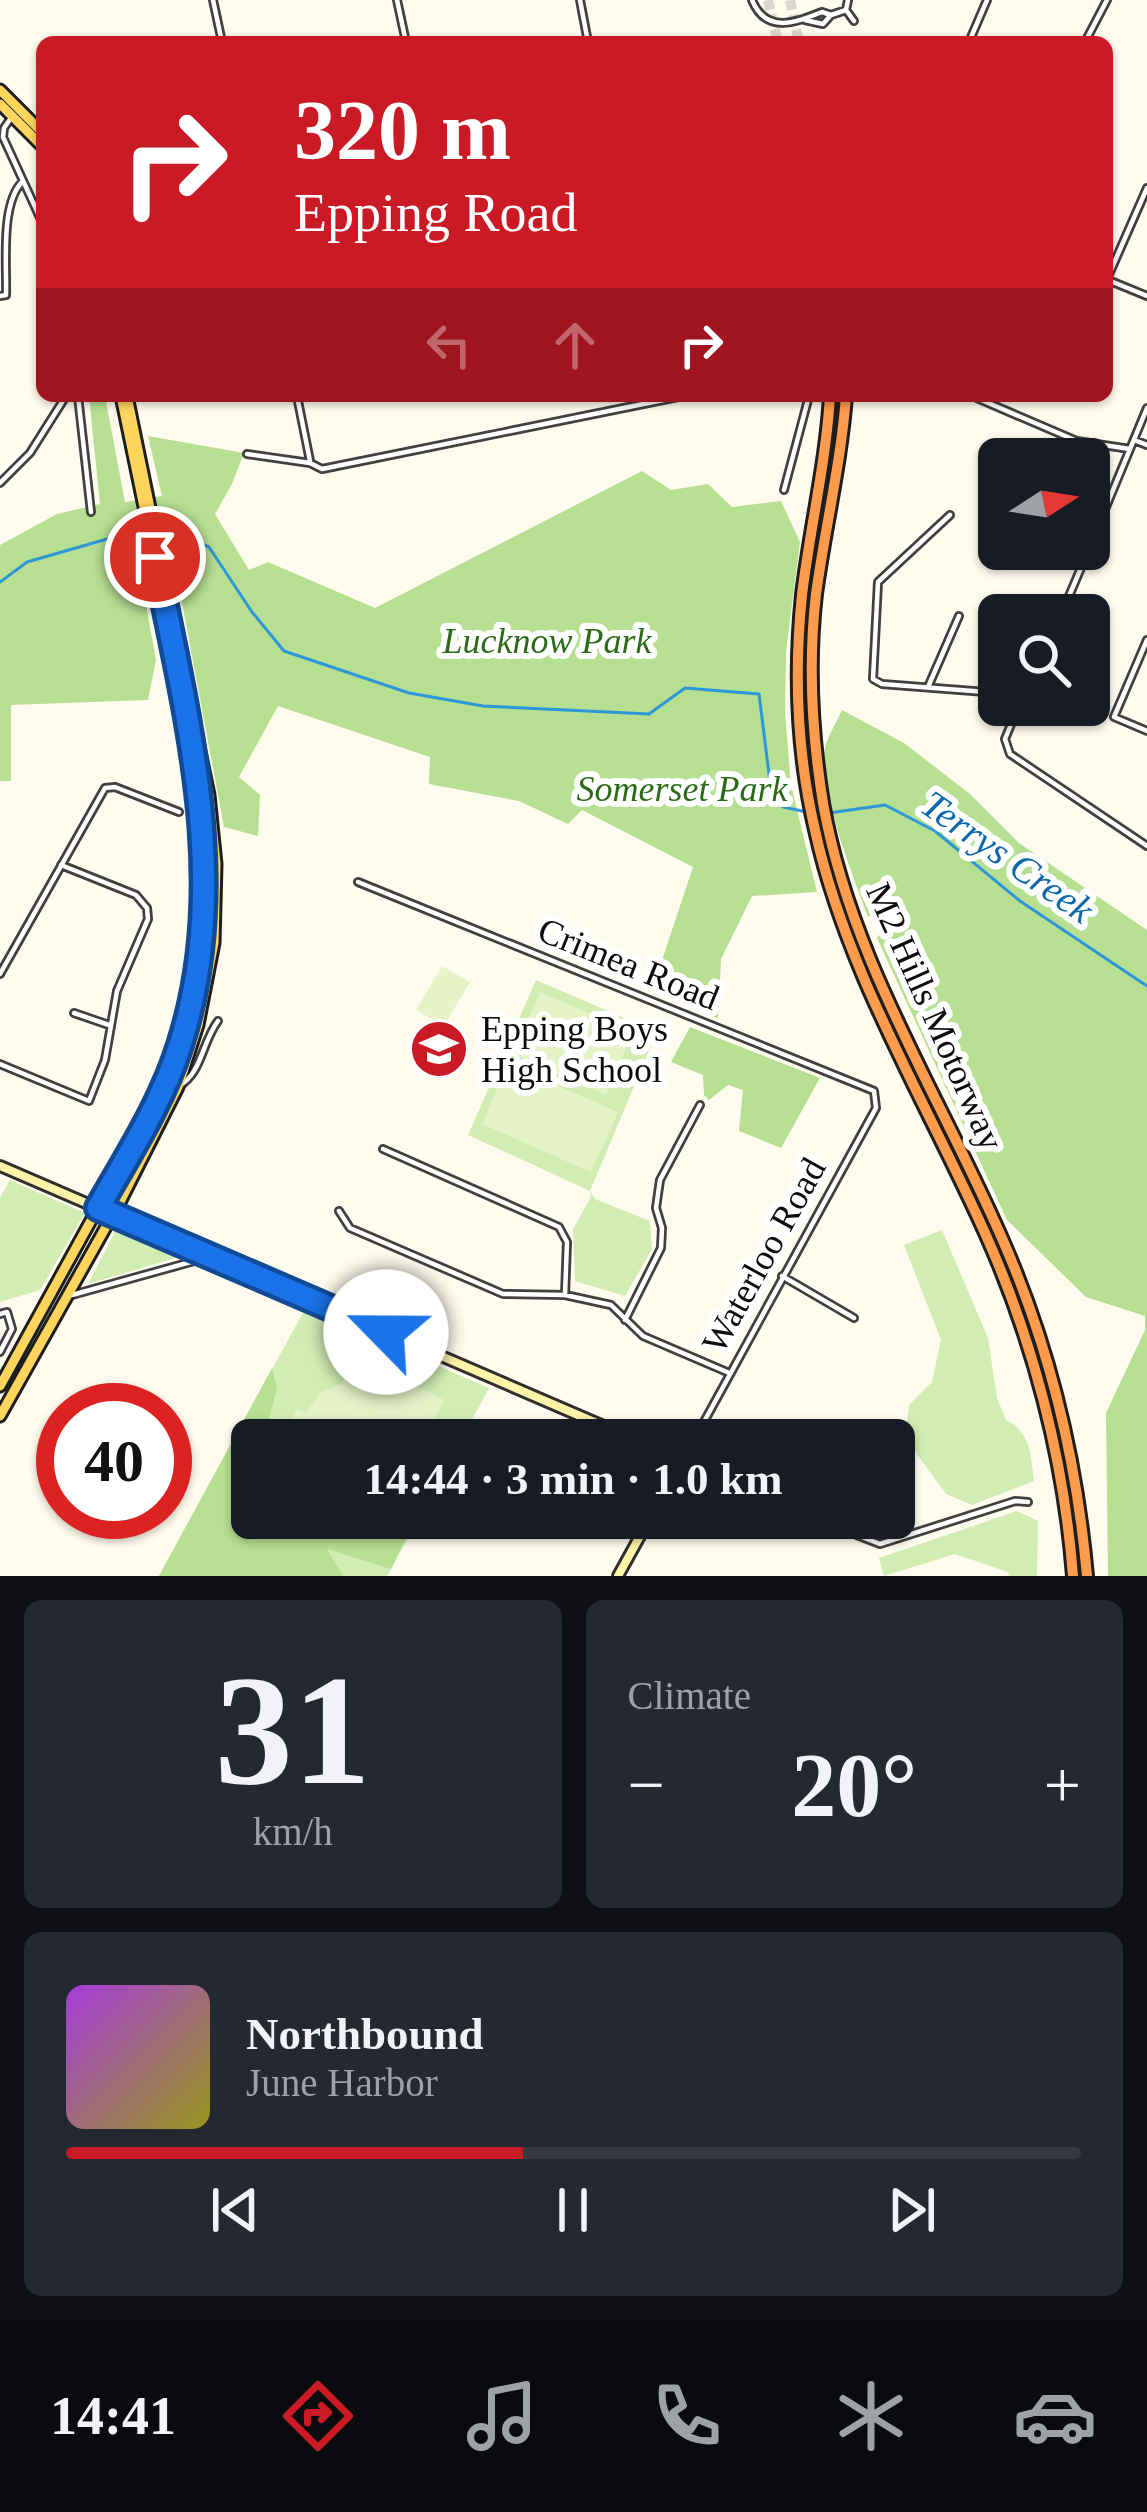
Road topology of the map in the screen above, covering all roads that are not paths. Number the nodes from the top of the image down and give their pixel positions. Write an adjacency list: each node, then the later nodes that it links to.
1 (213, 0): 10 (street)
2 (397, 0): 11 (street)
3 (580, 0): 12 (street)
4 (752, 0): 8 (street)
5 (848, 0): 8 (street)
6 (987, 0): 13 (street)
7 (1107, 0): 14 (street)
8 (846, 10): 9 (street)
9 (854, 21)
10 (221, 36)
11 (405, 36)
12 (587, 36)
13 (972, 36)
14 (1088, 36)
15 (0, 90): 18 (main road)
16 (0, 104): 17 (main road)
17 (14, 115): 19 (main road); 20 (street)
18 (36, 126)
19 (36, 139)
20 (23, 182): 22 (street); 25 (street)
21 (1147, 188): 23 (street)
22 (36, 209)
23 (1113, 265)
24 (1113, 282): 26 (street)
25 (0, 296)
26 (1147, 296)
27 (62, 402): 42 (street)
28 (80, 402): 45 (street)
29 (125, 402): 47 (main road)
30 (298, 402): 41 (street)
31 (646, 402): 41 (street)
32 (807, 402): 43 (street)
33 (829, 402): 90 (highway, M2 Hills Motorway)
34 (845, 402): 91 (highway, M2 Hills Motorway)
35 (987, 402): 39 (street)
36 (1147, 408): 37 (street)
37 (1134, 440): 38 (street); 39 (street)
38 (1147, 446)
39 (1130, 449): 44 (street)
40 (247, 454): 41 (street)
41 (310, 463)
42 (0, 483)
43 (784, 490)
44 (1110, 497)
45 (92, 512)
46 (950, 515): 50 (street)
47 (159, 557): 63 (main road); 68 (main road)
48 (958, 616): 50 (street)
49 (1147, 640): 53 (street)
50 (928, 687): 51 (street)
51 (978, 691)
52 (1012, 726): 55 (street)
53 (1147, 731)
54 (179, 812): 56 (street)
55 (1147, 846)
56 (61, 865): 58 (street); 61 (street)
57 (358, 882): 64 (street, Crimea Road)
58 (0, 974)
59 (74, 1013): 61 (street)
60 (218, 1022): 63 (street)
61 (110, 1025): 62 (street)
62 (0, 1064)
63 (178, 1087): 70 (main road)
64 (877, 1096): 72 (street, Waterloo Road)
65 (700, 1105): 77 (street)
66 (382, 1149): 73 (street)
67 (0, 1166): 68 (street)
68 (98, 1208): 70 (street); 80 (main road)
69 (339, 1211): 73 (street)
70 (113, 1214): 71 (street); 74 (main road)
71 (211, 1256): 74 (street); 82 (street)
72 (782, 1276): 76 (street); 79 (street, Waterloo Road)
73 (565, 1294): 77 (street)
74 (66, 1296): 81 (main road)
75 (3, 1313): 78 (street)
76 (854, 1318)
77 (625, 1320): 79 (street)
78 (0, 1352)
79 (729, 1373): 83 (street, Waterloo Road)
80 (0, 1386)
81 (0, 1416)
82 (587, 1419)
83 (705, 1419)
84 (1028, 1502): 85 (street)
85 (915, 1533)
86 (638, 1539): 89 (street)
87 (867, 1539): 88 (street)
88 (895, 1539)
89 (618, 1576)
90 (1073, 1576)
91 (1088, 1576)

